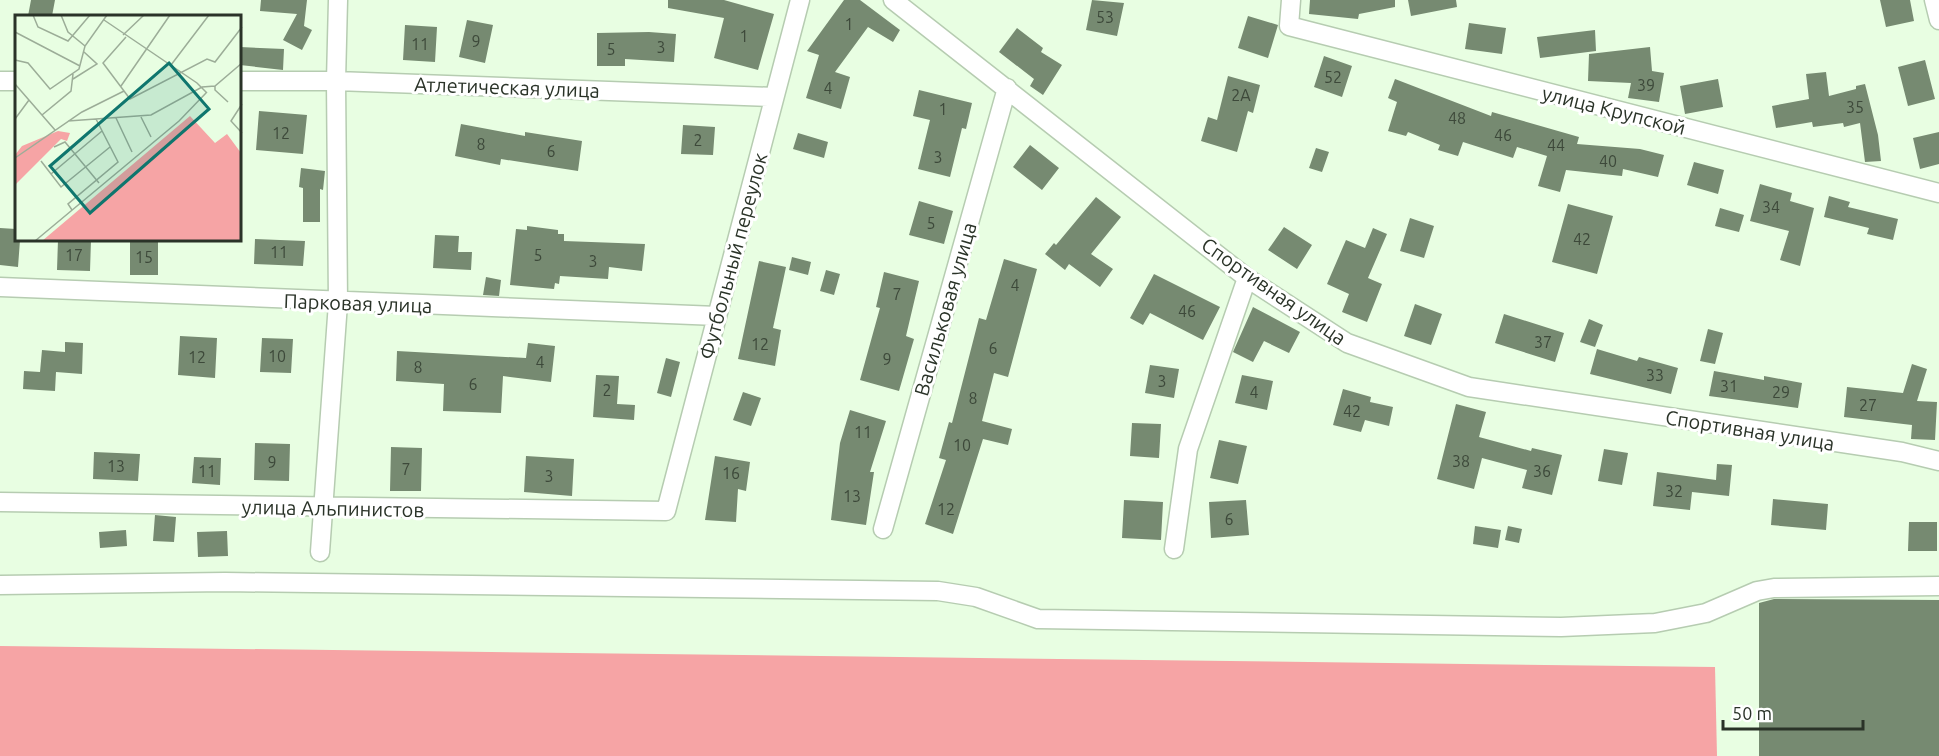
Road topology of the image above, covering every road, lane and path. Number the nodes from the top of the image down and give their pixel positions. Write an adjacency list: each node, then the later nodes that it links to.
1 (338, 0): 8 (street)
2 (800, 0): 10 (street, Футбольный переулок)
3 (893, 0): 9 (street, Спортивная улица)
4 (1291, 0): 11 (street, улица Крупской)
5 (1934, 0): 6 (street)
6 (1939, 20)
7 (242, 81): 8 (street, Атлетическая улица)
8 (336, 81): 10 (street, Атлетическая улица); 14 (street)
9 (1007, 88): 12 (street, Спортивная улица); 20 (street, Васильковая улица)
10 (774, 97): 15 (street, Футбольный переулок)
11 (1939, 193)
12 (1247, 278): 16 (street, Спортивная улица); 21 (street)
13 (0, 287): 14 (street, Парковая улица)
14 (338, 303): 15 (street, Парковая улица); 18 (street)
15 (717, 316): 19 (street, Футбольный переулок)
16 (1939, 461)
17 (0, 502): 18 (street, улица Альпинистов)
18 (323, 508): 19 (street, улица Альпинистов); 22 (street)
19 (666, 511)
20 (883, 529)
21 (1174, 549)
22 (320, 552)
23 (0, 585): 24 (street)
24 (1939, 586)

